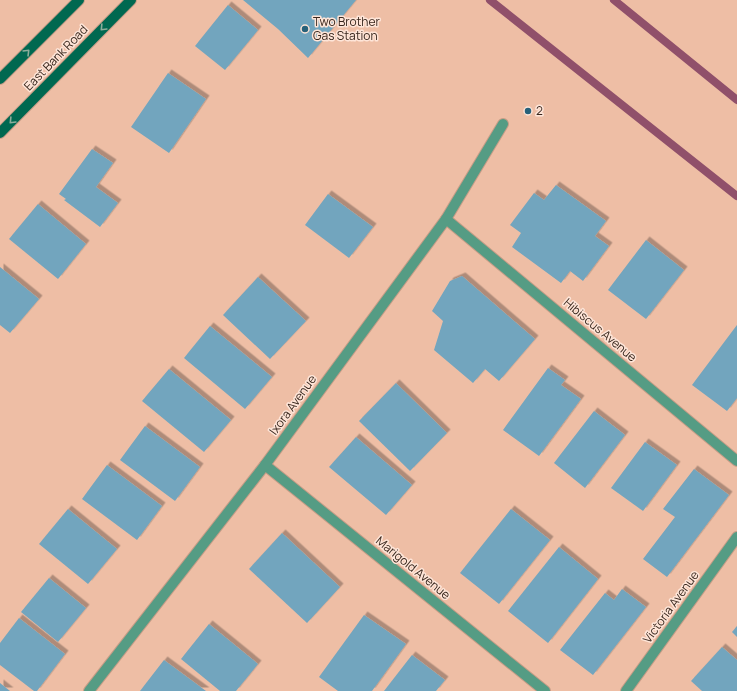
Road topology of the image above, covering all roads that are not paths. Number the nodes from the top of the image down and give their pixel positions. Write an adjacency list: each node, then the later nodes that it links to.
1 (79, 0): 3 (main road, East Bank Road, one-way to 1)
2 (131, 0): 5 (main road, East Bank Road, one-way to 5)
3 (0, 79)
4 (502, 124): 6 (street, Ixora Avenue)
5 (0, 133)
6 (446, 219): 7 (street, Hibiscus Avenue); 8 (street, Ixora Avenue)
7 (737, 461)
8 (265, 465): 10 (street, Ixora Avenue); 11 (street, Marigold Avenue)
9 (737, 537): 12 (street, Victoria Avenue)
10 (89, 691)
11 (545, 691)
12 (626, 691)

